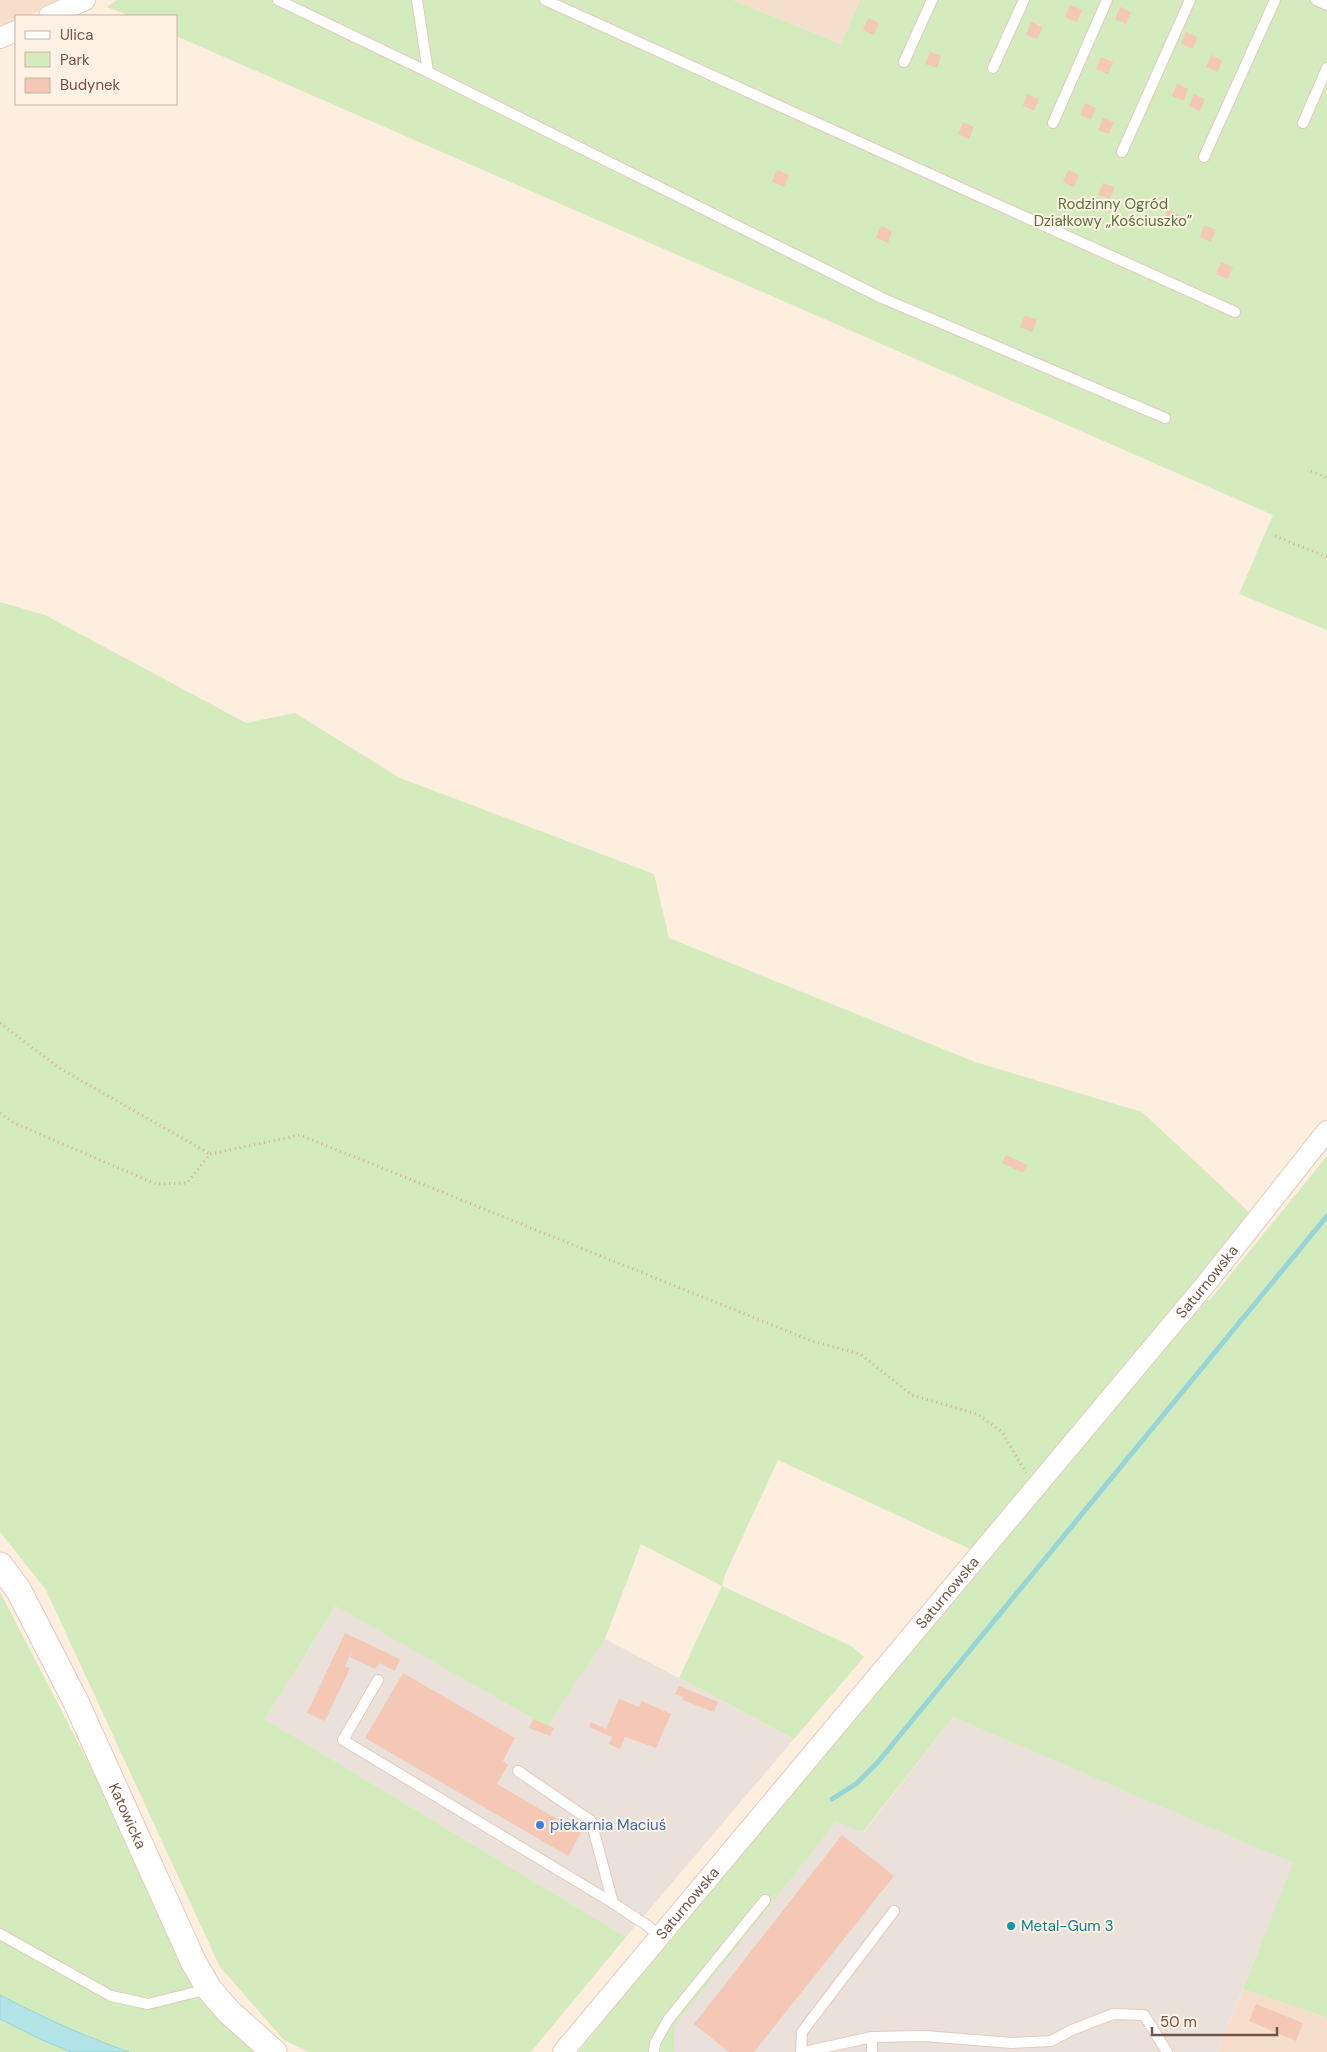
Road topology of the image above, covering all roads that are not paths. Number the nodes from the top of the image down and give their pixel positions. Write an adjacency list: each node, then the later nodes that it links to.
1 (85, 0): 12 (street)
2 (278, 0): 18 (lane)
3 (417, 0): 18 (lane)
4 (545, 0): 23 (lane)
5 (932, 0): 15 (lane)
6 (1024, 0): 16 (lane)
7 (1108, 0): 19 (lane)
8 (1190, 0): 21 (lane)
9 (1275, 0): 22 (lane)
10 (1316, 0): 11 (lane)
11 (1327, 5)
12 (51, 15)
13 (15, 31): 14 (street)
14 (0, 38)
15 (904, 62)
16 (993, 68)
17 (1327, 68): 20 (lane)
18 (428, 72): 24 (lane)
19 (1053, 122)
20 (1303, 123)
21 (1122, 152)
22 (1204, 157)
23 (1235, 312)
24 (1165, 418)
25 (1327, 1131): 33 (street, Saturnowska)
26 (0, 1565): 34 (street, Katowicka)
27 (378, 1680): 30 (lane)
28 (518, 1771): 30 (lane)
29 (765, 1900): 38 (lane)
30 (614, 1903): 33 (lane)
31 (894, 1911): 39 (lane)
32 (0, 1934): 34 (lane)
33 (659, 1936): 37 (street, Saturnowska)
34 (209, 1989): 36 (street, Katowicka)
35 (872, 2037): 39 (lane); 40 (lane); 41 (lane)
36 (274, 2052)
37 (564, 2052)
38 (654, 2052)
39 (802, 2052)
40 (872, 2052)
41 (1167, 2052)

